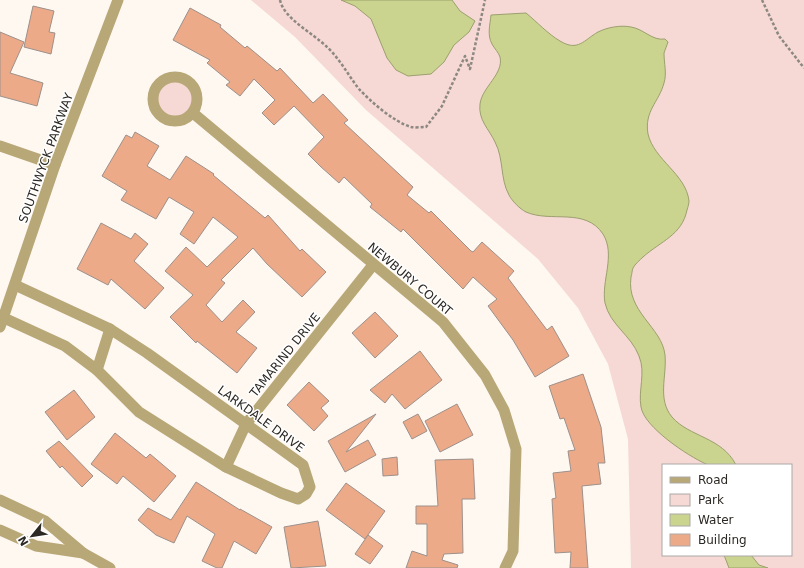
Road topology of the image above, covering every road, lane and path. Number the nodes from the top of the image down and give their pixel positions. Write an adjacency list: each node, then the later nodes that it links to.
1 (118, 0): 8 (street, SOUTHWYCK PARKWAY)
2 (280, 0): 3 (path)
3 (485, 0)
4 (762, 0): 5 (path)
5 (804, 68)
6 (193, 112): 9 (street, NEWBURY COURT)
7 (0, 146): 8 (street)
8 (55, 165): 10 (street, SOUTHWYCK PARKWAY)
9 (373, 265): 14 (street, TAMARIND DRIVE); 20 (street, NEWBURY COURT)
10 (15, 285): 11 (street, SOUTHWYCK PARKWAY); 12 (street, LARKDALE DRIVE)
11 (2, 322): 13 (street, LARKDALE DRIVE)
12 (110, 329): 13 (street); 14 (street, LARKDALE DRIVE)
13 (97, 370): 15 (street, LARKDALE DRIVE)
14 (246, 424): 15 (street, TAMARIND DRIVE); 15 (street, LARKDALE DRIVE)
15 (226, 466)
16 (0, 500): 18 (street)
17 (0, 530): 18 (street)
18 (83, 553): 19 (street)
19 (110, 568)
20 (505, 568)

